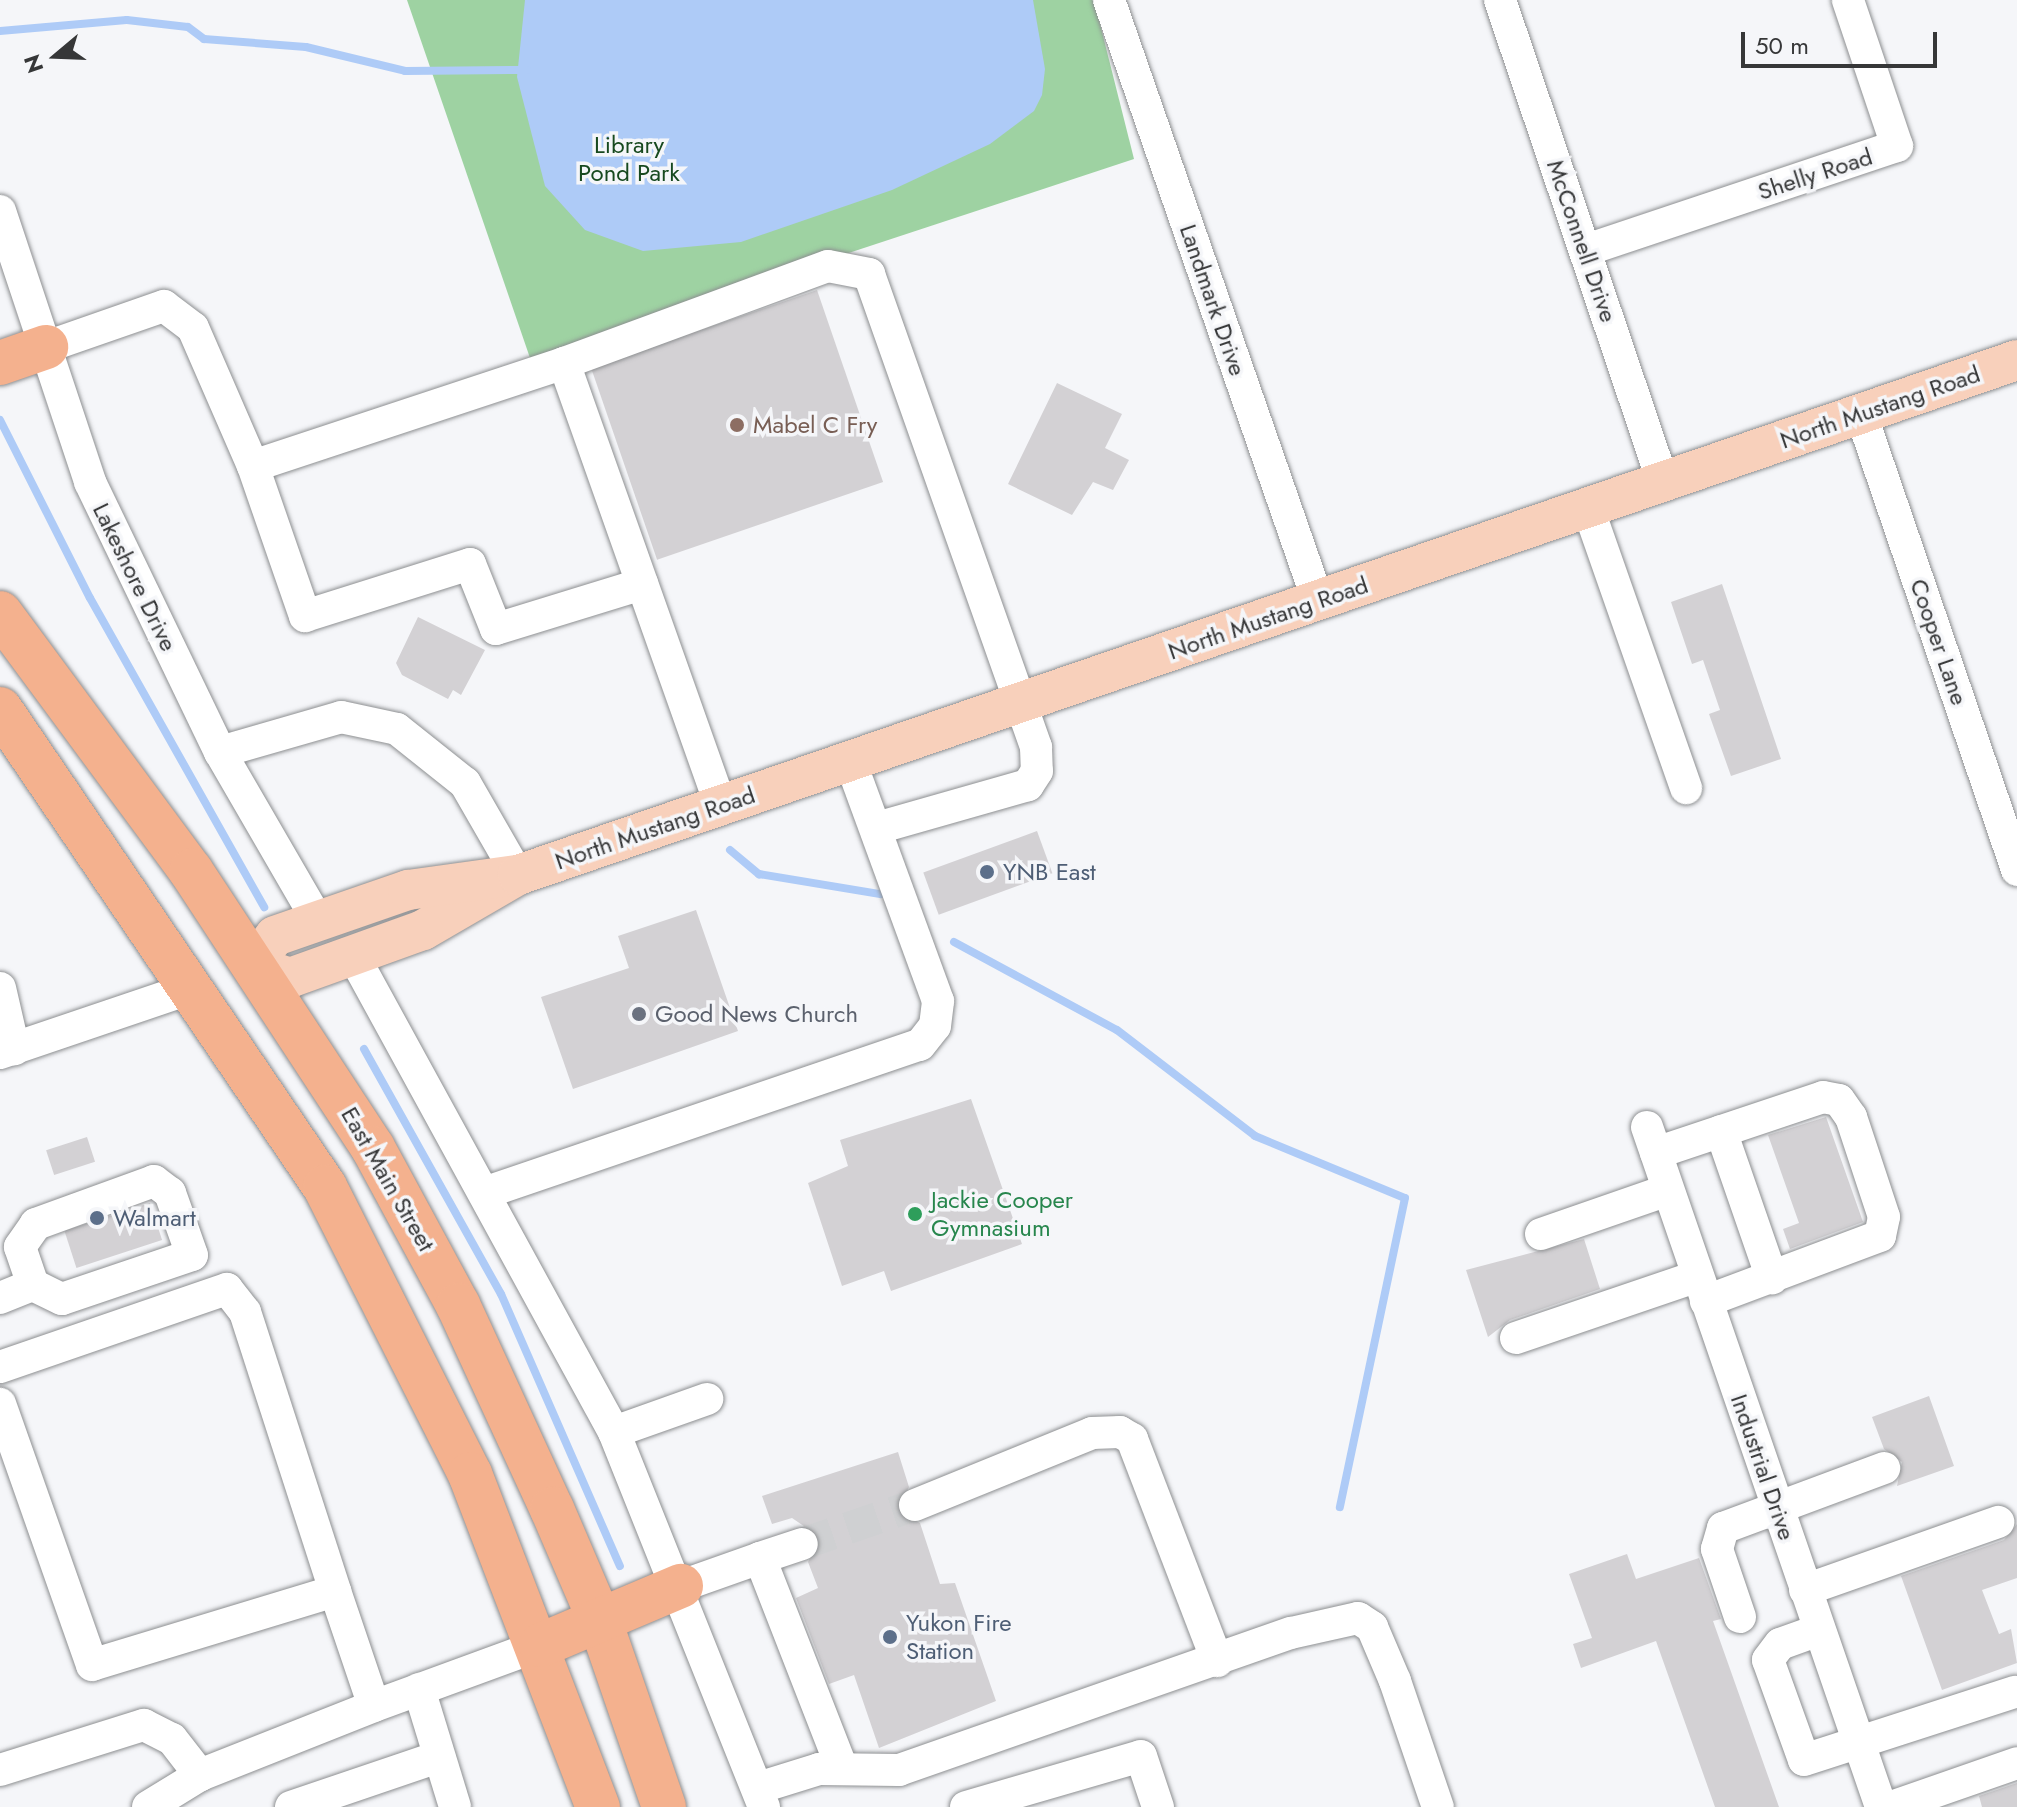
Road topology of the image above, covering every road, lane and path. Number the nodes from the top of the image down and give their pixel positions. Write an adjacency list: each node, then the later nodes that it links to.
1 (1109, 0): 15 (street, Landmark Drive)
2 (1500, 0): 5 (street, McConnell Drive)
3 (1848, 0): 5 (street, Shelly Road)
4 (0, 211): 6 (street, Lakeshore Drive)
5 (1586, 250): 12 (street, McConnell Drive)
6 (46, 347): 8 (highway); 11 (street); 19 (street, Lakeshore Drive)
7 (2017, 360): 10 (main road, North Mustang Road)
8 (0, 363)
9 (564, 363): 11 (street); 14 (street); 17 (street)
10 (1861, 414): 12 (main road, North Mustang Road); 24 (street, Cooper Lane)
11 (253, 466): 14 (street)
12 (1663, 482): 13 (main road, North Mustang Road)
13 (1588, 508): 15 (main road, North Mustang Road); 21 (street)
14 (642, 584): 22 (street)
15 (1318, 601): 17 (main road, North Mustang Road)
16 (0, 613): 28 (highway, East Main Street)
17 (1019, 703): 20 (main road, North Mustang Road); 23 (street)
18 (0, 709): 29 (highway)
19 (220, 752): 25 (street); 26 (street, Lakeshore Drive)
20 (850, 761): 22 (main road, North Mustang Road); 23 (street)
21 (1686, 788)
22 (721, 806): 25 (main road, North Mustang Road)
23 (877, 828): 34 (street)
24 (2017, 870)
25 (518, 875): 26 (main road, North Mustang Road); 27 (main road, North Mustang Road)
26 (318, 921): 28 (main road, North Mustang Road)
27 (353, 955): 28 (main road, North Mustang Road); 34 (street)
28 (253, 965): 29 (highway); 57 (highway, East Main Street)
29 (195, 987): 31 (street); 59 (highway)
30 (0, 988): 31 (street)
31 (7, 1051)
32 (1721, 1131): 33 (street, Industrial Drive); 37 (street); 37 (street)
33 (1668, 1190): 35 (street); 39 (street, Industrial Drive)
34 (487, 1192): 46 (street)
35 (1541, 1234)
36 (192, 1255): 38 (street); 38 (street); 40 (street)
37 (1772, 1278): 39 (street)
38 (33, 1285): 41 (street)
39 (1702, 1288): 42 (street); 49 (street, Industrial Drive)
40 (227, 1289): 43 (street); 55 (street)
41 (0, 1298)
42 (1516, 1338)
43 (0, 1367)
44 (707, 1399): 46 (street)
45 (0, 1404): 55 (street)
46 (614, 1432): 53 (street)
47 (1884, 1468): 49 (street)
48 (915, 1505): 60 (street)
49 (1777, 1508): 54 (street, Industrial Drive); 56 (street)
50 (1998, 1522): 54 (street)
51 (802, 1544): 52 (street)
52 (760, 1558): 53 (street); 67 (street)
53 (681, 1586): 57 (highway); 70 (street)
54 (1805, 1590): 58 (street, Industrial Drive)
55 (335, 1591): 63 (street)
56 (1740, 1617)
57 (600, 1621): 59 (highway); 75 (highway, East Main Street)
58 (1819, 1630): 64 (street, Industrial Drive); 64 (street)
59 (541, 1645): 61 (street); 74 (highway)
60 (1217, 1661): 67 (street); 78 (street)
61 (419, 1689): 63 (street); 65 (street)
62 (2015, 1692): 64 (street)
63 (374, 1706): 69 (street)
64 (1859, 1745): 79 (street, Industrial Drive)
65 (438, 1757): 72 (street); 73 (street)
66 (2017, 1763): 80 (street)
67 (842, 1768): 70 (street)
68 (0, 1770): 69 (street)
69 (200, 1775): 71 (street)
70 (761, 1798)
71 (160, 1805)
72 (291, 1807)
73 (455, 1807)
74 (598, 1807)
75 (664, 1807)
76 (966, 1807): 77 (street)
77 (1158, 1807)
78 (1438, 1807)
79 (1881, 1807)
80 (1891, 1807)

